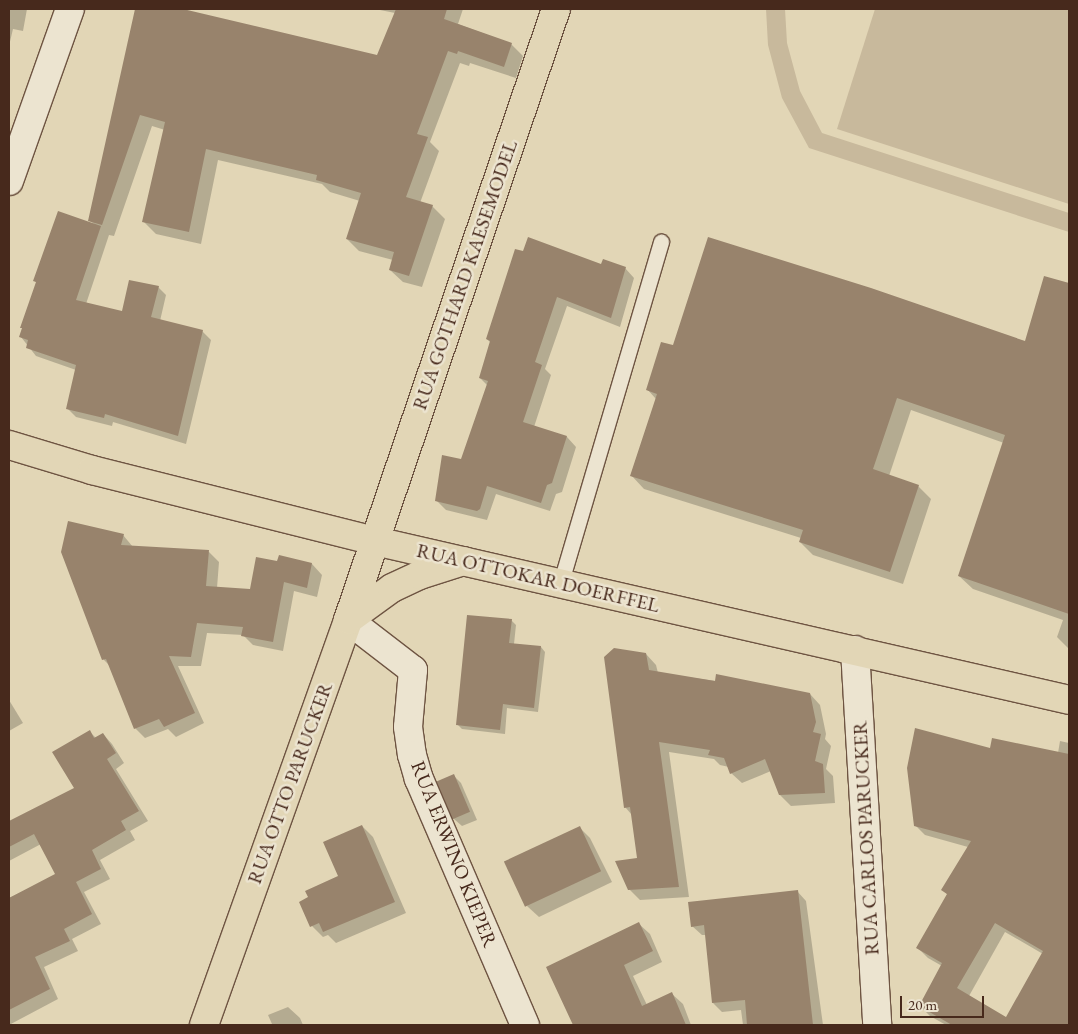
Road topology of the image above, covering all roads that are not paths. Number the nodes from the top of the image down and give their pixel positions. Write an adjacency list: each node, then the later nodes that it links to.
1 (70, 9): 3 (street)
2 (556, 9): 6 (main road, RUA GOTHARD KAESEMODEL)
3 (9, 181)
4 (661, 242): 8 (lane)
5 (9, 445): 6 (main road, RUA OTTOKAR DOERFFEL)
6 (375, 541): 7 (main road, RUA OTTOKAR DOERFFEL); 9 (main road, RUA OTTO PARUCKER)
7 (464, 561): 8 (main road, RUA OTTOKAR DOERFFEL); 9 (main road)
8 (560, 585): 10 (main road, RUA OTTOKAR DOERFFEL)
9 (348, 620): 12 (main road, RUA OTTO PARUCKER); 13 (street, RUA ERWINO KIEPER)
10 (855, 650): 11 (main road, RUA OTTOKAR DOERFFEL); 14 (street, RUA CARLOS PARUCKER)
11 (1069, 700)
12 (204, 1025)
13 (525, 1025)
14 (877, 1025)

